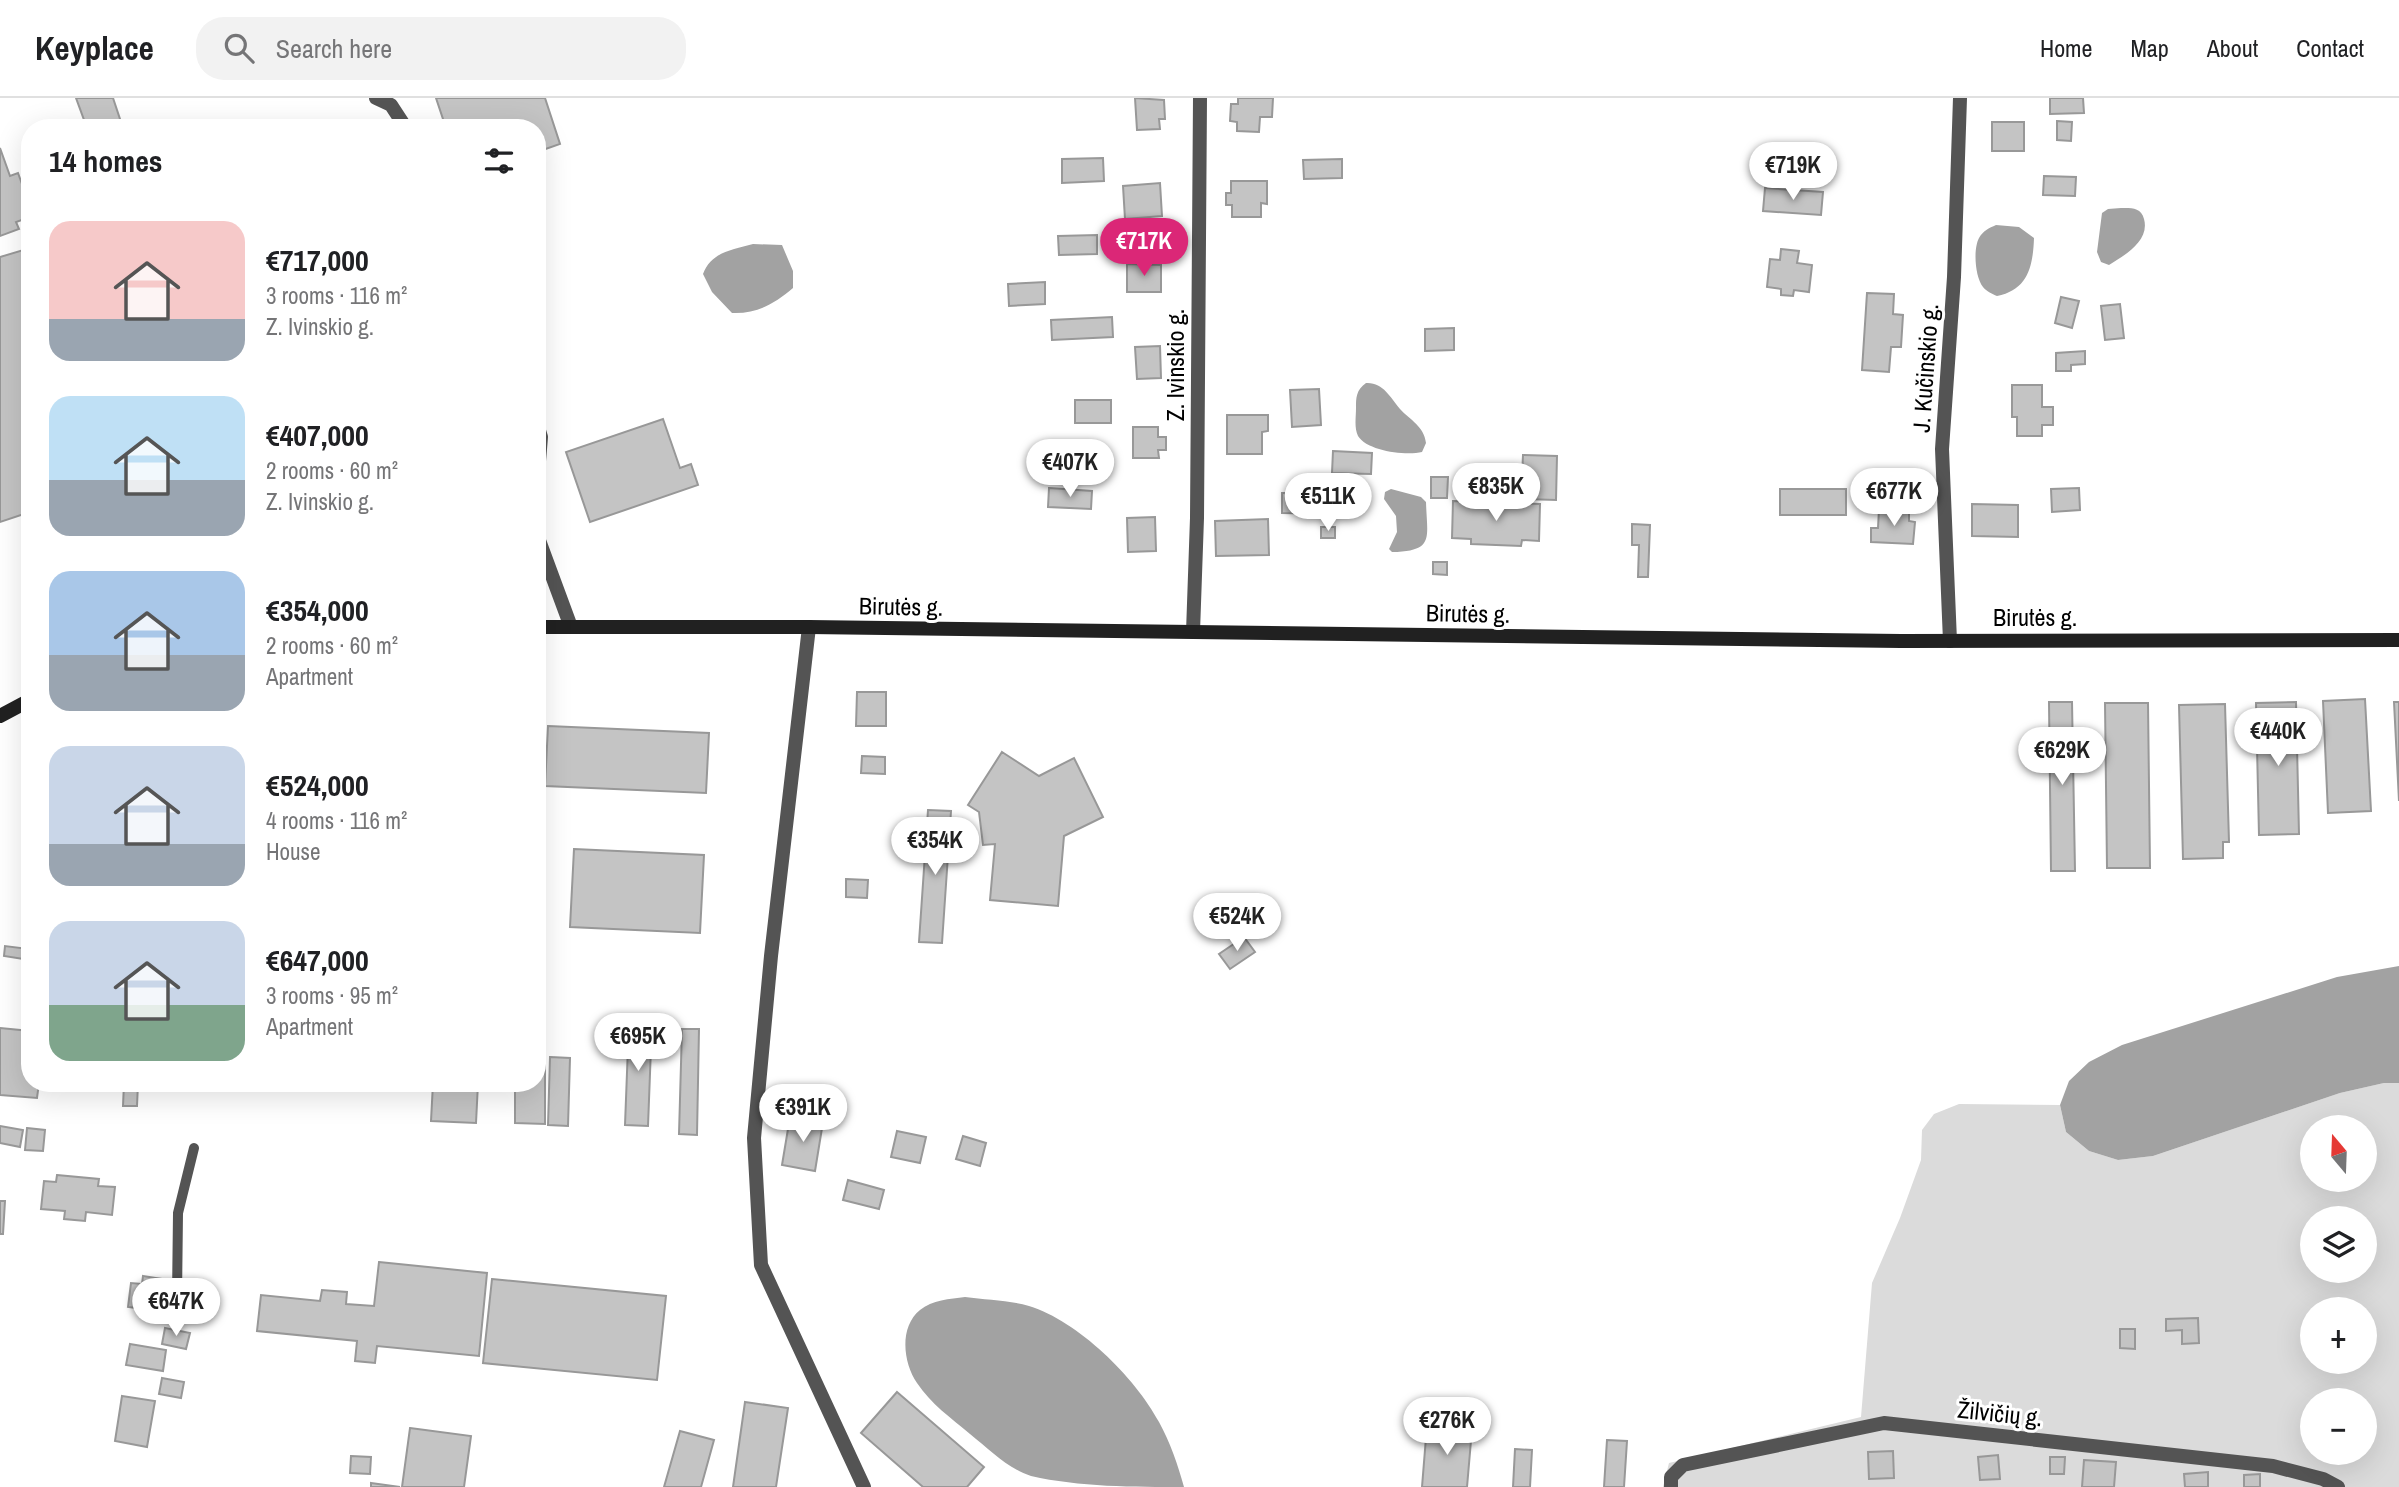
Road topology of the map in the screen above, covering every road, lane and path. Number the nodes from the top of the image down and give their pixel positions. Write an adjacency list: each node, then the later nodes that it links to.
1 (376, 98): 4 (street)
2 (1200, 98): 9 (street, Z. Ivinskio g.)
3 (1960, 98): 11 (street, J. Kučinskio g.)
4 (400, 119)
5 (546, 559): 7 (street)
6 (546, 627): 7 (main road, Birutės g.)
7 (571, 627): 8 (main road, Birutės g.)
8 (808, 627): 9 (main road, Birutės g.); 16 (street)
9 (1193, 632): 11 (main road, Birutės g.)
10 (2399, 639): 11 (main road, Birutės g.)
11 (1950, 640)
12 (21, 705): 13 (main road)
13 (0, 716)
14 (194, 1148): 15 (lane)
15 (177, 1298)
16 (864, 1487)
17 (1671, 1487): 18 (street, Žilvičių g.)
18 (2338, 1487)

